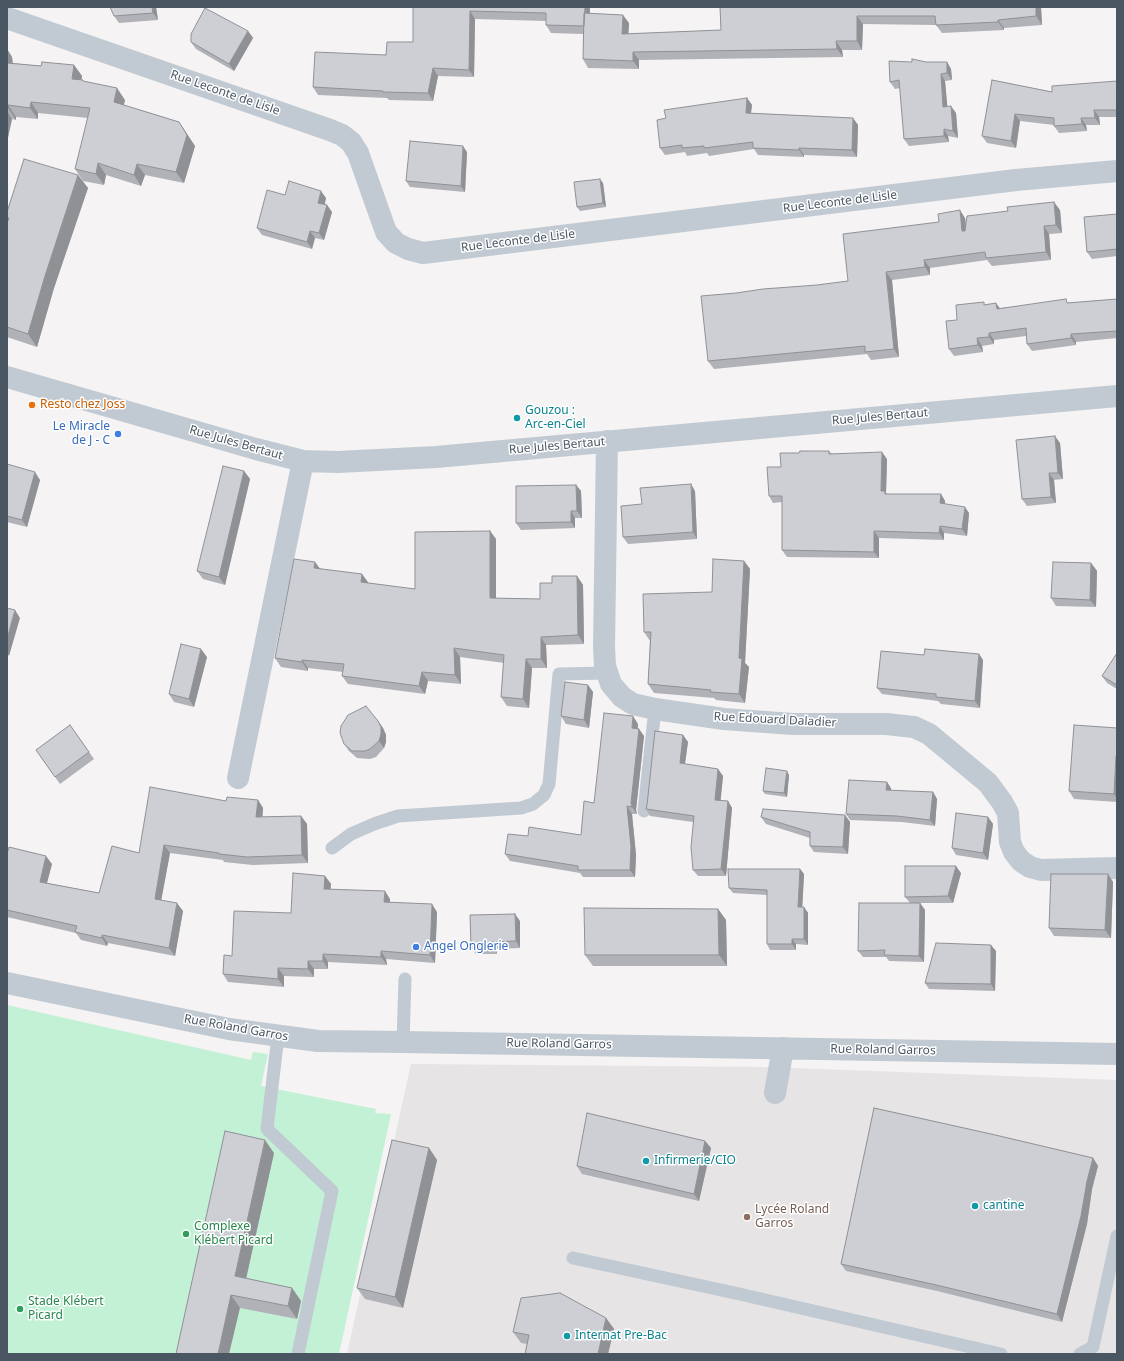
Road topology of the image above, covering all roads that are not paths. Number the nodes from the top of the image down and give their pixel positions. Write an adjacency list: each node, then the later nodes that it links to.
1 (7, 18): 2 (street, Rue Leconte de Lisle)
2 (1117, 171)
3 (7, 377): 6 (street, Rue Jules Bertaut)
4 (1117, 396): 5 (street, Rue Jules Bertaut)
5 (607, 441): 6 (street, Rue Jules Bertaut); 7 (street, Rue Edouard Daladier)
6 (303, 461): 9 (street)
7 (607, 673): 8 (street, Rue Edouard Daladier); 11 (lane)
8 (655, 709): 10 (lane); 12 (street, Rue Edouard Daladier)
9 (238, 778)
10 (644, 811)
11 (332, 848)
12 (1117, 868)
13 (405, 979): 16 (lane)
14 (7, 983): 15 (street, Rue Roland Garros)
15 (278, 1036): 16 (street, Rue Roland Garros); 24 (lane)
16 (403, 1042): 17 (street, Rue Roland Garros)
17 (783, 1048): 18 (street, Rue Roland Garros); 19 (street)
18 (1117, 1054)
19 (775, 1093)
20 (1117, 1236): 23 (lane)
21 (573, 1258): 22 (lane)
22 (951, 1348): 25 (lane)
23 (1084, 1353)
24 (298, 1354)
25 (1001, 1354)

